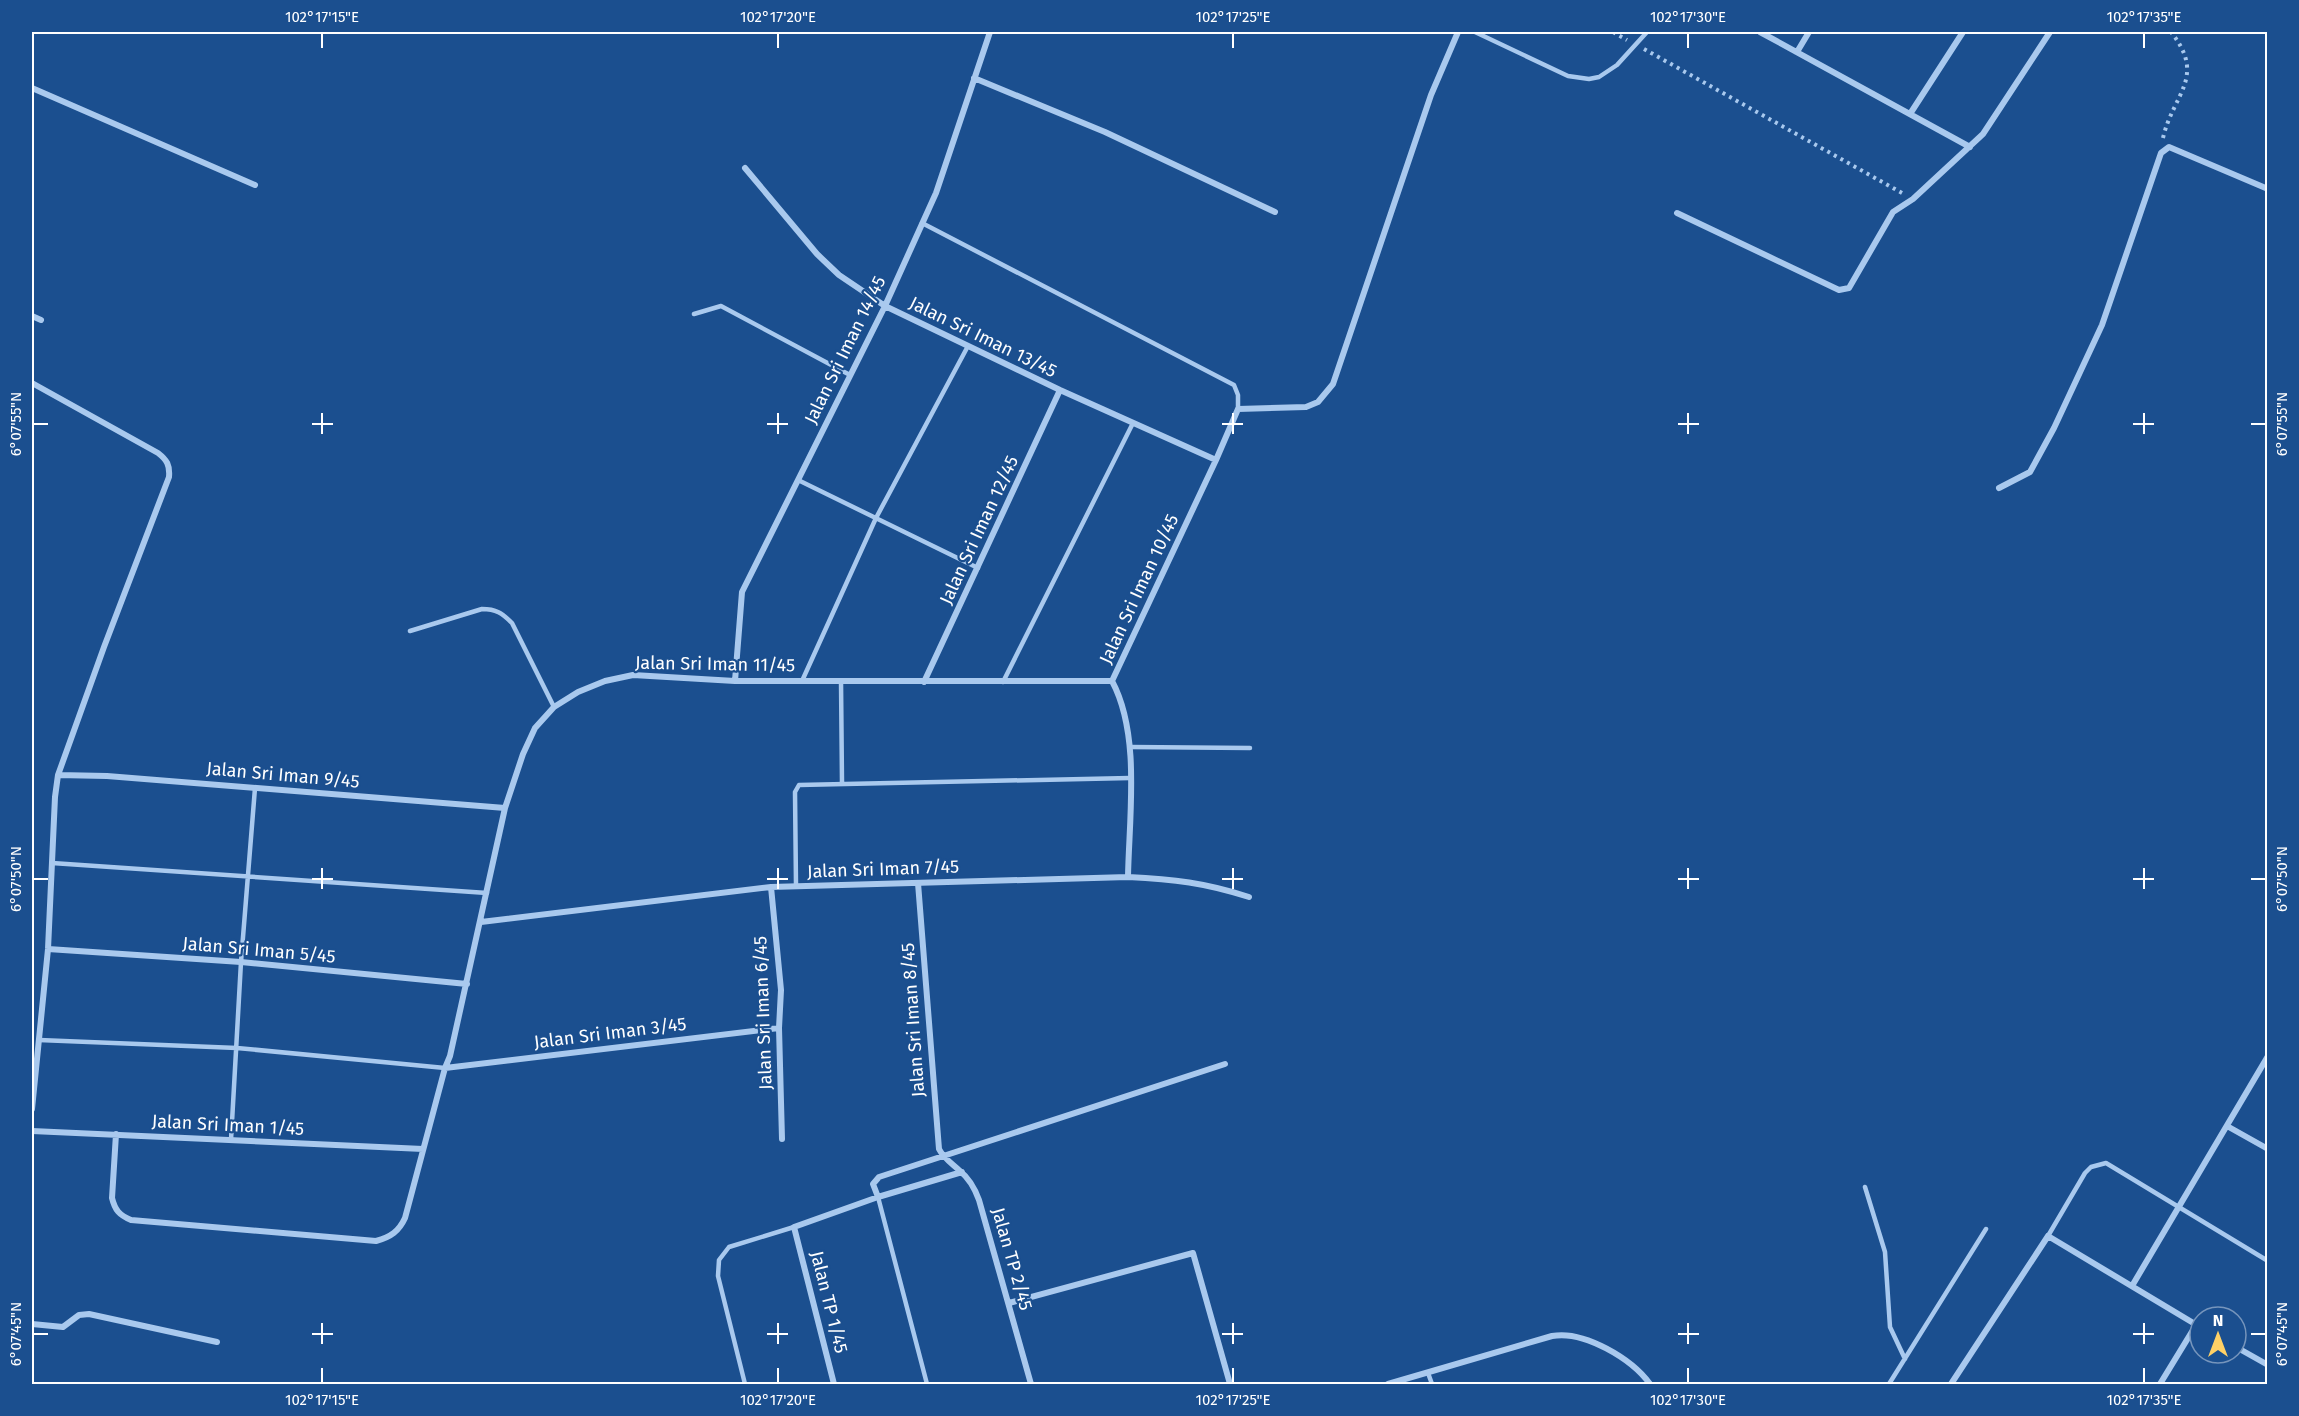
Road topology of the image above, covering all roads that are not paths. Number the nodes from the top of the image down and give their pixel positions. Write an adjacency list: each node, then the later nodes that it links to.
1 (990, 32): 10 (street, Jalan Sri Iman 14/45)
2 (1458, 32): 28 (street)
3 (1475, 32): 4 (lane)
4 (1647, 32)
5 (1760, 32): 9 (street)
6 (1809, 32): 9 (street)
7 (1963, 32): 12 (street)
8 (2050, 32): 13 (street)
9 (1797, 52): 12 (street)
10 (974, 78): 17 (street); 19 (street, Jalan Sri Iman 14/45)
11 (32, 88): 15 (street)
12 (1910, 114): 13 (street)
13 (1970, 147): 18 (street)
14 (745, 168): 20 (street, Jalan Sri Iman 13/45)
15 (255, 185)
16 (2268, 189): 32 (street)
17 (1275, 212)
18 (1677, 213)
19 (922, 223): 20 (street, Jalan Sri Iman 14/45); 28 (lane)
20 (885, 306): 24 (street, Jalan Sri Iman 13/45); 25 (street, Jalan Sri Iman 14/45)
21 (694, 314): 25 (lane)
22 (32, 316): 23 (street)
23 (41, 320)
24 (968, 346): 27 (street, Jalan Sri Iman 13/45); 33 (lane)
25 (850, 375): 31 (street, Jalan Sri Iman 14/45)
26 (32, 383): 45 (street)
27 (1060, 390): 29 (street, Jalan Sri Iman 13/45); 34 (street, Jalan Sri Iman 12/45)
28 (1238, 409): 30 (street, Jalan Sri Iman 10/45)
29 (1133, 423): 30 (street, Jalan Sri Iman 13/45); 41 (lane)
30 (1216, 460): 39 (street, Jalan Sri Iman 10/45)
31 (798, 480): 33 (lane); 36 (street, Jalan Sri Iman 14/45)
32 (1999, 488)
33 (876, 518): 34 (lane); 37 (lane)
34 (978, 568): 40 (street, Jalan Sri Iman 12/45)
35 (410, 631): 42 (lane)
36 (735, 681): 37 (street, Jalan Sri Iman 11/45); 42 (street, Jalan Sri Iman 11/45)
37 (802, 681): 38 (street, Jalan Sri Iman 11/45)
38 (841, 681): 40 (street, Jalan Sri Iman 11/45); 47 (lane)
39 (1112, 681): 41 (street, Jalan Sri Iman 11/45); 43 (street, Jalan Sri Iman 10/45)
40 (924, 682): 41 (street, Jalan Sri Iman 11/45)
41 (1003, 682)
42 (555, 707): 49 (street, Jalan Sri Iman 11/45)
43 (1130, 747): 44 (lane); 46 (street, Jalan Sri Iman 10/45)
44 (1250, 748)
45 (58, 775): 48 (street, Jalan Sri Iman 9/45); 50 (street)
46 (1130, 778): 47 (lane); 52 (street, Jalan Sri Iman 10/45)
47 (842, 783): 54 (lane)
48 (255, 788): 49 (street, Jalan Sri Iman 9/45); 51 (lane)
49 (505, 808): 56 (street, Jalan Sri Iman 11/45)
50 (52, 863): 51 (lane); 59 (street)
51 (248, 876): 56 (lane); 60 (lane)
52 (1128, 877): 53 (street, Jalan Sri Iman 7/45); 57 (street, Jalan Sri Iman 7/45)
53 (918, 883): 54 (street, Jalan Sri Iman 7/45); 76 (street, Jalan Sri Iman 8/45)
54 (796, 886): 55 (street, Jalan Sri Iman 7/45)
55 (771, 887): 58 (street, Jalan Sri Iman 7/45); 62 (street, Jalan Sri Iman 6/45)
56 (487, 893): 58 (street, Jalan Sri Iman 11/45)
57 (1249, 897)
58 (481, 922): 61 (street, Jalan Sri Iman 11/45)
59 (48, 949): 60 (street, Jalan Sri Iman 5/45); 63 (street)
60 (242, 963): 61 (street, Jalan Sri Iman 5/45); 64 (lane)
61 (467, 984): 67 (street, Jalan Sri Iman 11/45)
62 (779, 1028): 67 (street, Jalan Sri Iman 3/45); 72 (street, Jalan Sri Iman 6/45)
63 (39, 1040): 64 (lane); 68 (street)
64 (237, 1048): 67 (lane); 73 (lane)
65 (2267, 1058): 69 (street)
66 (1225, 1064): 76 (street)
67 (445, 1068): 74 (street, Jalan Sri Iman 11/45)
68 (32, 1109)
69 (2227, 1126): 75 (street); 80 (street)
70 (32, 1131): 71 (street, Jalan Sri Iman 1/45)
71 (116, 1134): 73 (street, Jalan Sri Iman 1/45); 74 (street, Jalan Sri Iman 11/45)
72 (782, 1139)
73 (231, 1140): 74 (street, Jalan Sri Iman 1/45)
74 (423, 1149)
75 (2268, 1149)
76 (942, 1155): 77 (street, Jalan TP 2/45); 79 (street)
77 (962, 1172): 79 (street); 86 (street, Jalan TP 2/45)
78 (1865, 1187): 92 (lane)
79 (878, 1197): 81 (street); 97 (lane)
80 (2178, 1208): 83 (lane); 84 (lane); 85 (street)
81 (794, 1227): 95 (lane); 96 (street, Jalan TP 1/45)
82 (1986, 1229): 92 (lane)
83 (2048, 1236): 85 (street); 104 (street)
84 (2268, 1262)
85 (2132, 1286): 87 (street)
86 (1009, 1304): 98 (street, Jalan TP 2/45); 99 (street)
87 (2188, 1320)
88 (32, 1324): 90 (street)
89 (2188, 1341): 105 (street)
90 (217, 1342)
91 (2248, 1354): 93 (street)
92 (1905, 1359): 103 (lane)
93 (2268, 1365)
94 (1428, 1372): 100 (street); 101 (lane); 102 (street)
95 (745, 1384)
96 (834, 1384)
97 (927, 1384)
98 (1031, 1384)
99 (1230, 1384)
100 (1388, 1384)
101 (1432, 1384)
102 (1650, 1384)
103 (1889, 1384)
104 (1951, 1384)
105 (2160, 1384)

